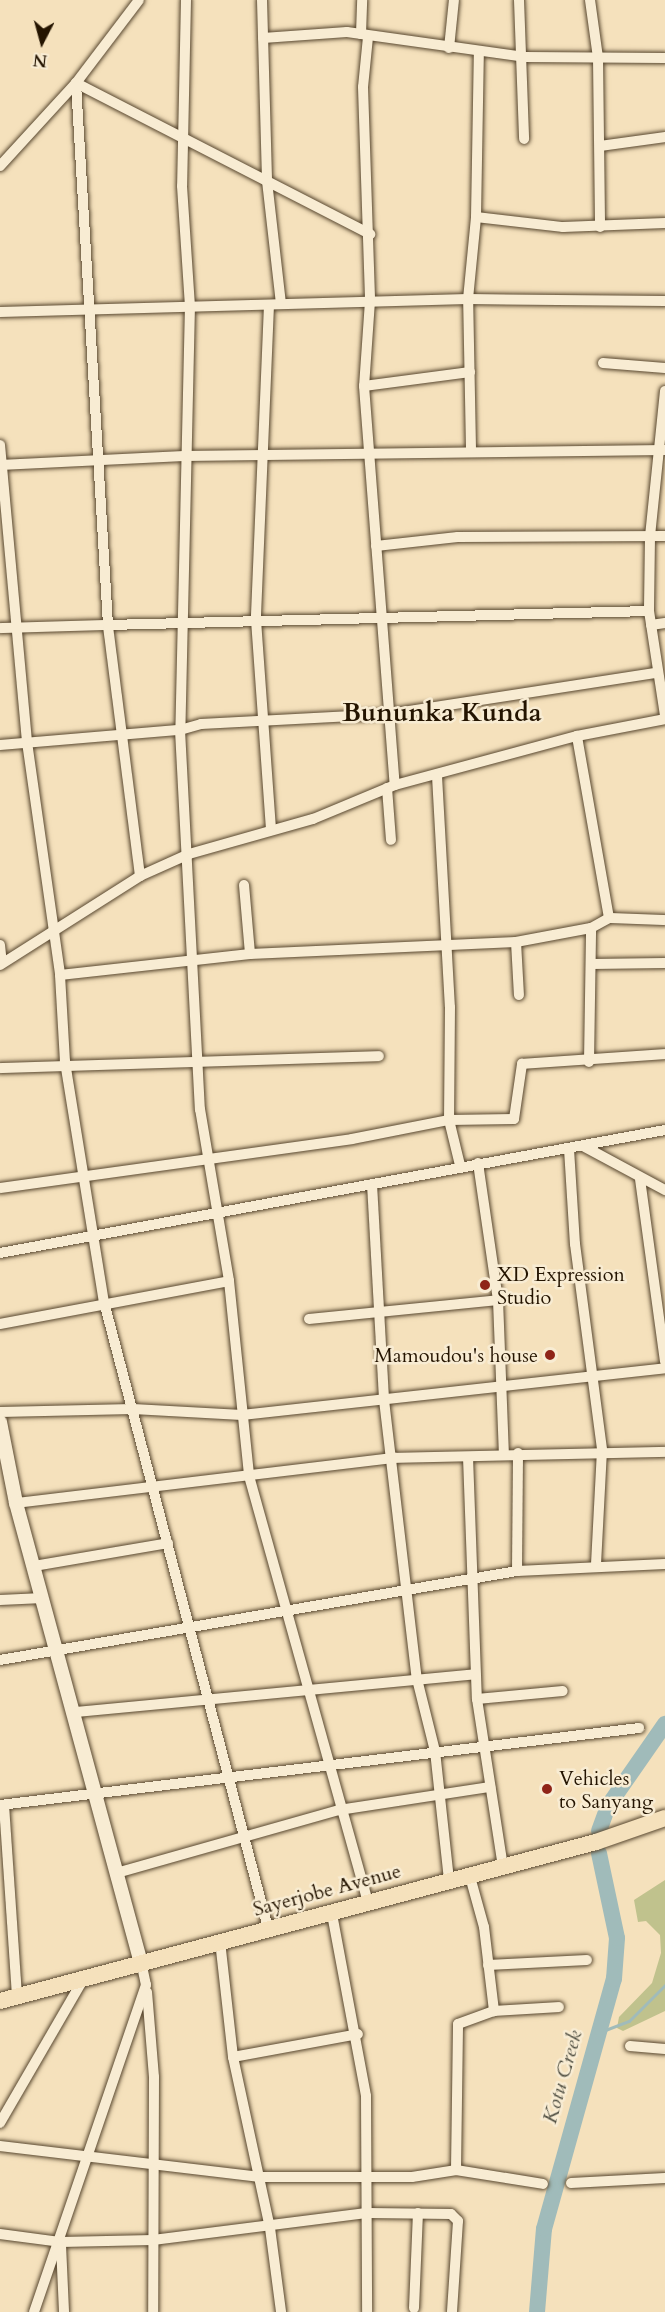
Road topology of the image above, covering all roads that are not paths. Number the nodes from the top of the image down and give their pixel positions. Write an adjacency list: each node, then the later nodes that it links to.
1 (139, 0): 15 (street)
2 (186, 0): 18 (street)
3 (262, 0): 9 (street)
4 (362, 0): 8 (street)
5 (454, 0): 10 (street)
6 (519, 0): 12 (street)
7 (590, 0): 13 (street)
8 (365, 35): 9 (street); 10 (street); 25 (street)
9 (263, 38): 21 (street)
10 (449, 48): 11 (street)
11 (479, 53): 12 (street); 22 (street)
12 (524, 57): 13 (street); 17 (street)
13 (598, 58): 14 (street); 19 (street)
14 (665, 58)
15 (76, 83): 18 (street); 20 (street); 32 (street)
16 (665, 137): 19 (street)
17 (524, 139)
18 (183, 140): 21 (street); 31 (street)
19 (600, 146): 24 (street)
20 (0, 166)
21 (267, 181): 25 (street); 29 (street)
22 (476, 217): 24 (street); 26 (street)
23 (665, 222): 24 (street)
24 (600, 227)
25 (369, 234): 27 (street)
26 (468, 299): 27 (street); 28 (street); 36 (street)
27 (370, 301): 29 (street); 37 (street)
28 (665, 301)
29 (281, 303): 30 (street)
30 (269, 305): 31 (street); 43 (street)
31 (190, 306): 32 (street); 44 (street)
32 (92, 308): 33 (street); 45 (street)
33 (0, 312)
34 (603, 363): 35 (street)
35 (665, 368)
36 (470, 372): 37 (street); 40 (street)
37 (364, 386): 42 (street)
38 (665, 391): 41 (street)
39 (0, 445): 46 (street)
40 (471, 449): 41 (street); 42 (street)
41 (661, 449): 48 (street)
42 (368, 453): 43 (street); 49 (street)
43 (265, 455): 44 (street); 52 (street)
44 (184, 456): 45 (street); 54 (street)
45 (98, 462): 46 (street); 55 (street)
46 (1, 465): 58 (street)
47 (665, 536): 48 (street)
48 (650, 537): 49 (street); 50 (street)
49 (376, 546): 51 (street)
50 (649, 611): 51 (street); 56 (street)
51 (381, 615): 52 (street); 60 (street)
52 (256, 620): 54 (street); 62 (street)
53 (665, 623): 56 (street)
54 (179, 624): 55 (street); 63 (street)
55 (108, 625): 58 (street); 64 (street)
56 (651, 625): 59 (street)
57 (0, 628): 58 (street)
58 (19, 628): 66 (street)
59 (655, 673): 60 (street); 61 (street)
60 (390, 714): 62 (street); 69 (street)
61 (665, 718): 65 (street)
62 (261, 721): 63 (street); 70 (street)
63 (180, 730): 64 (street); 72 (street)
64 (118, 734): 66 (street); 73 (street)
65 (577, 736): 68 (street); 75 (street)
66 (27, 742): 67 (street); 78 (street)
67 (0, 745)
68 (437, 776): 69 (street); 81 (street)
69 (391, 786): 70 (street); 71 (street)
70 (271, 829): 72 (street)
71 (391, 840)
72 (189, 854): 73 (street); 83 (street)
73 (140, 876): 78 (street)
74 (244, 885): 82 (street)
75 (609, 918): 76 (street); 77 (street)
76 (665, 920)
77 (591, 928): 79 (street); 86 (street)
78 (54, 931): 85 (street); 87 (street)
79 (516, 942): 81 (street); 88 (street)
80 (0, 945): 85 (street)
81 (447, 946): 82 (street); 95 (street)
82 (250, 954): 83 (street)
83 (192, 959): 87 (street); 91 (street)
84 (665, 963): 86 (street)
85 (1, 964)
86 (592, 964): 93 (street)
87 (60, 975): 92 (street)
88 (519, 995)
89 (665, 1054): 93 (street)
90 (379, 1056): 91 (street)
91 (197, 1060): 92 (street); 99 (street)
92 (65, 1062): 94 (street); 102 (street)
93 (589, 1062): 95 (street)
94 (0, 1068)
95 (449, 1120): 99 (street); 101 (street)
96 (665, 1130): 97 (street)
97 (585, 1147): 98 (street); 103 (street)
98 (569, 1149): 100 (street); 118 (street)
99 (208, 1160): 102 (street); 107 (street)
100 (478, 1164): 101 (street); 111 (street)
101 (460, 1165): 104 (street)
102 (84, 1172): 105 (street); 108 (street)
103 (640, 1179): 106 (street); 116 (street)
104 (372, 1184): 107 (street); 113 (street)
105 (0, 1188)
106 (665, 1190)
107 (220, 1214): 108 (street); 110 (street)
108 (92, 1233): 109 (street); 112 (street)
109 (0, 1253)
110 (229, 1281): 112 (street); 123 (street)
111 (498, 1300): 113 (street); 119 (street)
112 (104, 1302): 115 (street); 121 (street)
113 (380, 1315): 114 (street); 120 (street)
114 (309, 1319)
115 (0, 1324)
116 (665, 1361)
117 (665, 1368): 118 (street)
118 (594, 1374): 119 (street); 125 (street)
119 (503, 1386): 120 (street); 127 (street)
120 (384, 1400): 123 (street); 130 (street)
121 (133, 1409): 122 (street); 123 (street); 132 (street)
122 (0, 1412)
123 (242, 1415): 131 (street)
124 (0, 1422): 133 (street)
125 (602, 1450): 126 (street); 128 (street); 137 (street)
126 (665, 1452)
127 (504, 1453): 128 (street); 129 (street)
128 (518, 1453): 138 (street)
129 (468, 1457): 130 (street); 139 (street)
130 (394, 1458): 131 (street); 140 (street)
131 (249, 1476): 132 (street); 143 (street)
132 (154, 1490): 133 (street); 134 (street)
133 (16, 1503): 136 (street)
134 (168, 1543): 136 (street); 144 (street)
135 (665, 1564): 137 (street)
136 (34, 1566): 141 (street)
137 (596, 1566): 138 (street)
138 (517, 1571): 139 (street)
139 (472, 1581): 140 (street); 147 (street)
140 (410, 1593): 143 (street); 148 (street)
141 (43, 1598): 142 (street); 145 (street)
142 (0, 1600)
143 (286, 1612): 144 (street); 150 (street)
144 (190, 1626): 145 (street); 152 (street)
145 (58, 1651): 146 (street); 153 (street)
146 (0, 1660)
147 (475, 1674): 148 (street); 151 (street)
148 (417, 1679): 150 (street); 156 (street)
149 (563, 1691): 151 (street)
150 (307, 1692): 152 (street); 157 (street)
151 (477, 1699): 155 (street)
152 (208, 1700): 153 (street); 158 (street)
153 (76, 1713): 160 (street)
154 (639, 1728): 155 (street)
155 (484, 1746): 156 (street); 159 (street)
156 (435, 1751): 157 (street); 161 (street)
157 (328, 1765): 158 (street); 163 (street)
158 (228, 1775): 160 (street); 165 (street)
159 (490, 1787): 161 (street); 166 (street)
160 (99, 1793): 162 (street); 167 (street)
161 (442, 1794): 163 (street); 169 (street)
162 (2, 1805): 179 (street)
163 (339, 1810): 165 (street); 170 (street)
164 (665, 1818): 166 (main road, Sayerjobe Avenue)
165 (245, 1833): 167 (street); 172 (street)
166 (502, 1866): 168 (main road, Sayerjobe Avenue)
167 (120, 1872): 175 (street)
168 (469, 1873): 169 (main road, Sayerjobe Avenue); 176 (street)
169 (449, 1879): 170 (main road, Sayerjobe Avenue)
170 (368, 1901): 171 (main road, Sayerjobe Avenue)
171 (332, 1914): 172 (main road, Sayerjobe Avenue); 183 (street)
172 (268, 1928): 173 (main road, Sayerjobe Avenue)
173 (220, 1941): 175 (main road, Sayerjobe Avenue); 186 (street)
174 (587, 1960): 176 (street)
175 (141, 1962): 177 (main road, Sayerjobe Avenue); 178 (street)
176 (488, 1965): 182 (street)
177 (84, 1978): 179 (main road, Sayerjobe Avenue); 187 (street)
178 (146, 1985): 189 (street); 190 (street)
179 (17, 1997): 180 (main road, Sayerjobe Avenue)
180 (0, 2001)
181 (559, 2007): 182 (street)
182 (494, 2011): 191 (street)
183 (358, 2034): 186 (street); 193 (street)
184 (630, 2046): 185 (street)
185 (665, 2049)
186 (232, 2057): 192 (street)
187 (0, 2123)
188 (0, 2146): 189 (street)
189 (85, 2159): 190 (street); 202 (street)
190 (153, 2166): 192 (street); 201 (street)
191 (456, 2170): 193 (street); 196 (street)
192 (260, 2176): 193 (street); 199 (street)
193 (366, 2178): 198 (street)
194 (665, 2178): 195 (street)
195 (571, 2183)
196 (543, 2184)
197 (418, 2213): 198 (street); 203 (street); 209 (street)
198 (368, 2214): 199 (street); 208 (street)
199 (270, 2228): 201 (street); 207 (street)
200 (0, 2234): 202 (street)
201 (153, 2240): 202 (street); 206 (street)
202 (60, 2242): 204 (street); 205 (street)
203 (414, 2308)
204 (34, 2312)
205 (64, 2312)
206 (153, 2312)
207 (280, 2312)
208 (367, 2312)
209 (452, 2312)

